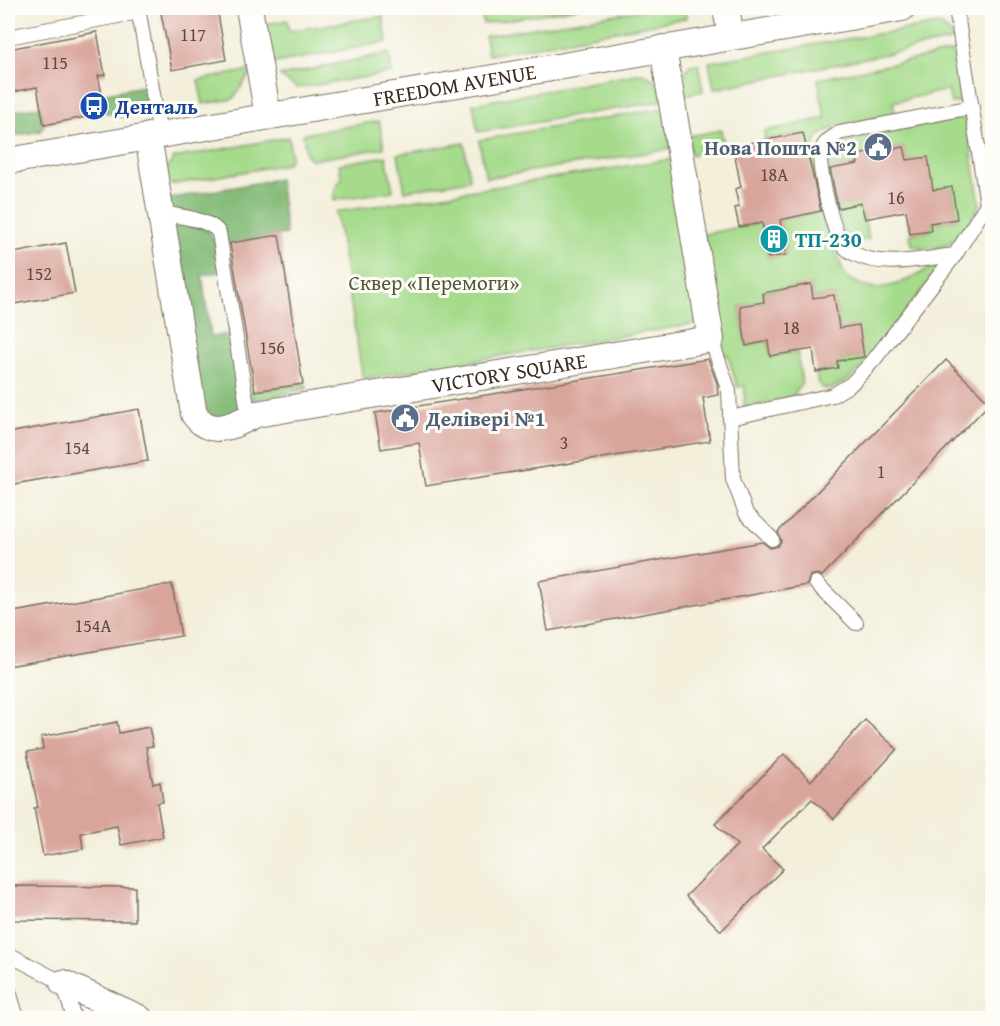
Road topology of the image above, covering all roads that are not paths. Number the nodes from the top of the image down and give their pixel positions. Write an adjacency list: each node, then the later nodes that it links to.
1 (249, 8): 10 (street)
2 (726, 8): 7 (street)
3 (902, 8): 7 (street, FREEDOM AVENUE)
4 (956, 8): 9 (lane)
5 (139, 10): 6 (lane); 11 (lane)
6 (8, 37)
7 (731, 37): 8 (street, FREEDOM AVENUE)
8 (663, 48): 10 (street, FREEDOM AVENUE); 15 (street)
9 (972, 107): 14 (lane); 14 (lane)
10 (268, 116): 11 (street, FREEDOM AVENUE)
11 (154, 135): 12 (street, FREEDOM AVENUE); 13 (street, VICTORY SQUARE)
12 (8, 160)
13 (161, 213): 16 (lane); 16 (street, VICTORY SQUARE)
14 (956, 255): 17 (lane)
15 (711, 339): 16 (street, VICTORY SQUARE); 17 (lane)
16 (249, 418)
17 (730, 418): 18 (lane)
18 (772, 539)
19 (816, 583): 20 (lane)
20 (856, 623)
21 (8, 954): 22 (lane)
22 (63, 983): 25 (lane); 26 (street)
23 (8, 988): 24 (lane)
24 (17, 1018)
25 (74, 1018)
26 (140, 1018)

